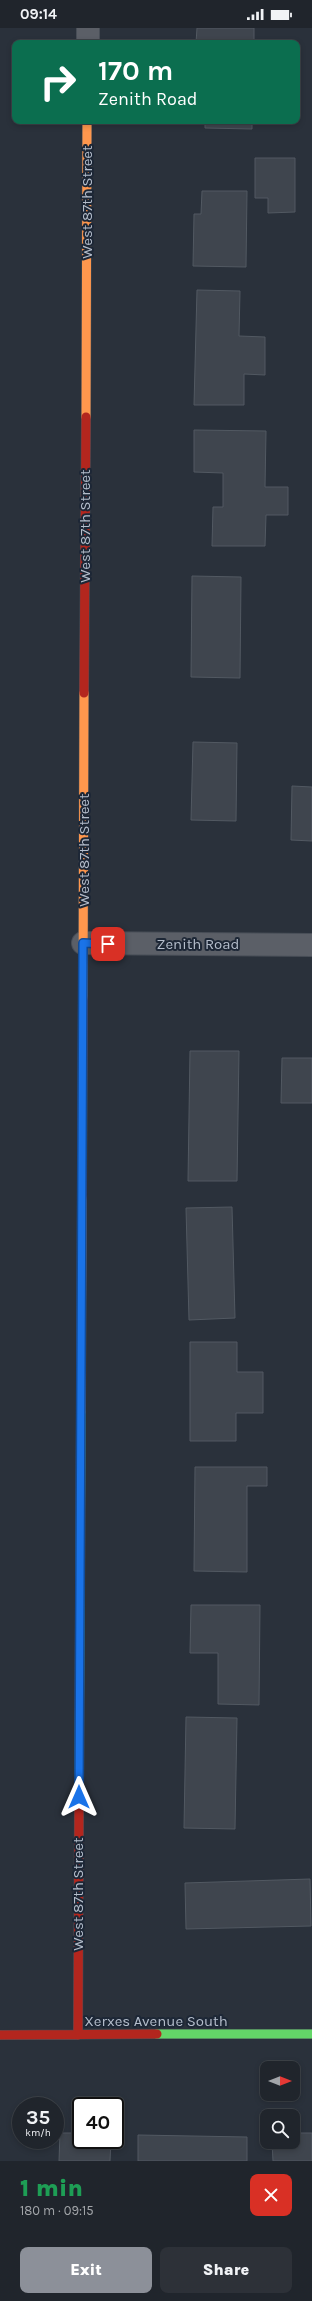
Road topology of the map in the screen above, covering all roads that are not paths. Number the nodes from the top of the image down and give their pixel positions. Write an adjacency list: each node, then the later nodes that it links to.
1 (88, 28): 2 (street)
2 (88, 40)
3 (87, 124): 4 (street, West 87th Street)
4 (83, 943): 5 (street, Zenith Road); 8 (street, West 87th Street)
5 (312, 944)
6 (312, 2034): 8 (street, Xerxes Avenue South)
7 (0, 2035): 8 (street, Xerxes Avenue South)
8 (78, 2035)

